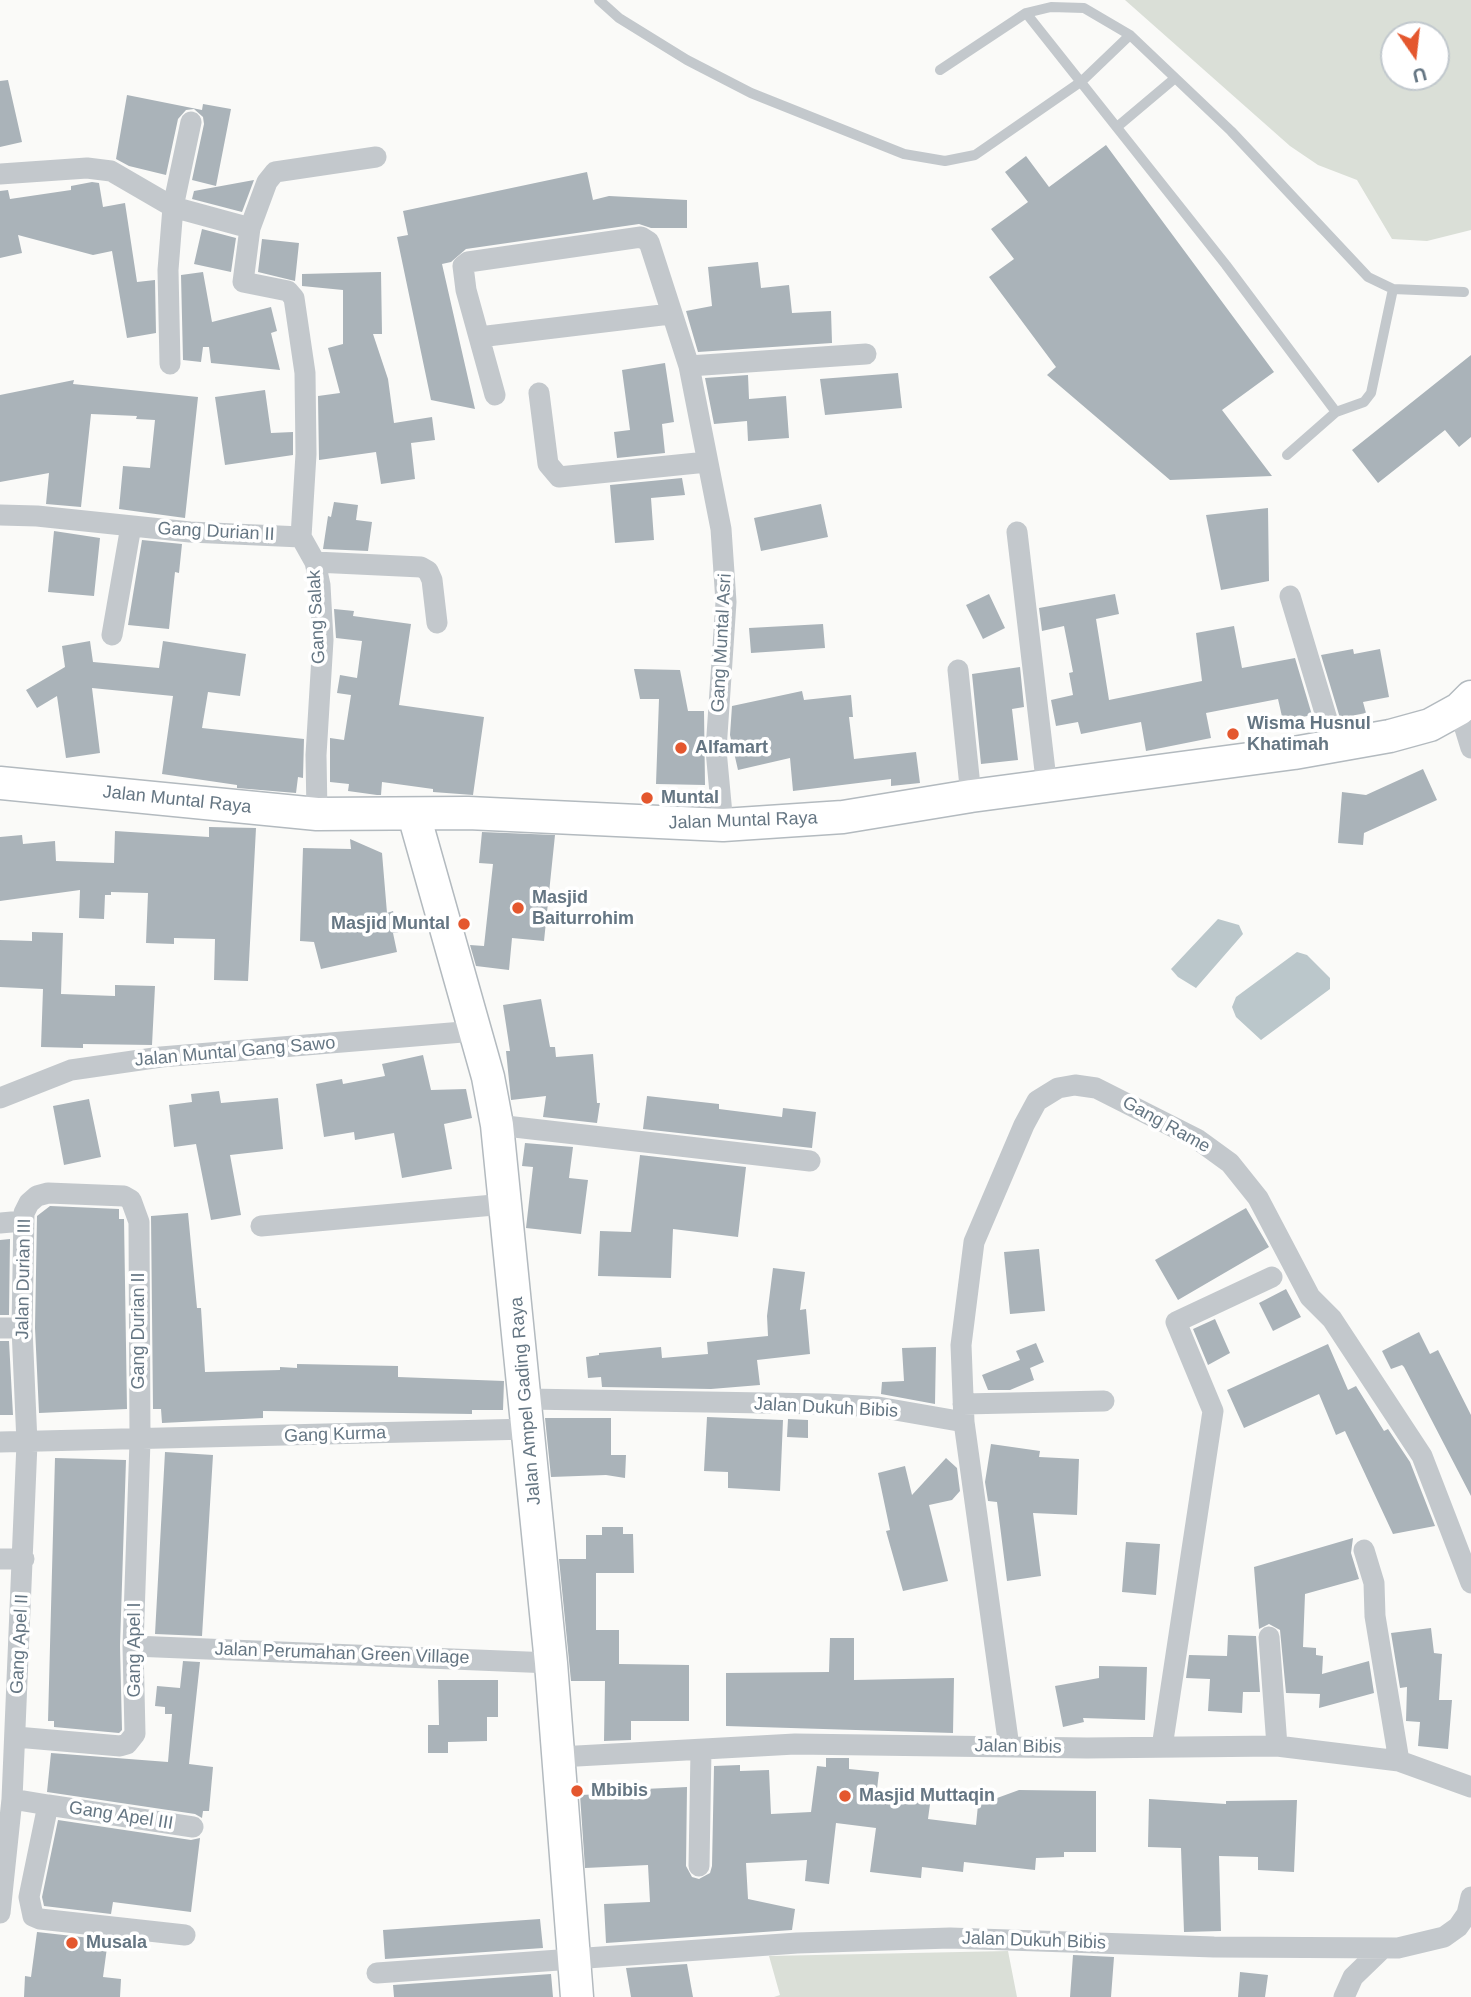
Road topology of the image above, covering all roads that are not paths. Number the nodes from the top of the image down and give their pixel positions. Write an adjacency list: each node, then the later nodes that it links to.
1 (599, 0): 6 (lane)
2 (1027, 13): 3 (lane); 4 (lane); 6 (lane)
3 (1130, 35): 5 (lane); 6 (lane)
4 (940, 69)
5 (1174, 79): 8 (lane); 13 (lane)
6 (1082, 81): 8 (lane)
7 (191, 122): 11 (street)
8 (1117, 127): 22 (lane)
9 (376, 157): 12 (street)
10 (0, 174): 11 (street)
11 (173, 206): 12 (street); 18 (street)
12 (250, 228): 28 (street)
13 (1393, 289): 14 (lane); 22 (lane)
14 (1464, 292)
15 (670, 314): 16 (street); 16 (street, Gang Muntal Asri); 19 (street, Gang Muntal Asri)
16 (479, 337): 21 (street, Gang Muntal Asri)
17 (866, 354): 19 (street)
18 (170, 364)
19 (689, 366): 24 (street, Gang Muntal Asri)
20 (538, 393): 24 (street)
21 (495, 395)
22 (1336, 412): 23 (lane)
23 (1287, 456)
24 (707, 462): 42 (street, Gang Muntal Asri)
25 (0, 515): 26 (street, Gang Durian II)
26 (131, 526): 28 (street, Gang Durian II); 32 (street)
27 (1017, 532): 38 (street)
28 (301, 537): 29 (street, Gang Salak)
29 (314, 562): 31 (street); 40 (street, Gang Salak)
30 (1290, 596): 35 (street)
31 (437, 623)
32 (112, 635)
33 (958, 670): 39 (street)
34 (1465, 703): 35 (main road, Jalan Muntal Raya); 36 (street)
35 (1335, 746): 38 (main road, Jalan Muntal Raya)
36 (1471, 748)
37 (0, 783): 40 (main road, Jalan Muntal Raya)
38 (1047, 788): 39 (main road, Jalan Muntal Raya)
39 (971, 796): 42 (main road, Jalan Muntal Raya)
40 (317, 814): 41 (main road, Jalan Muntal Raya)
41 (414, 815): 42 (main road, Jalan Muntal Raya); 43 (main road, Jalan Ampel Gading Raya)
42 (723, 825)
43 (475, 1031): 44 (street, Jalan Muntal Gang Sawo); 45 (main road, Jalan Ampel Gading Raya)
44 (0, 1098)
45 (497, 1125): 46 (street); 47 (main road, Jalan Ampel Gading Raya)
46 (810, 1161)
47 (505, 1204): 51 (street); 57 (main road, Jalan Ampel Gading Raya)
48 (23, 1221): 49 (street, Jalan Durian III); 50 (street); 54 (street, Jalan Durian III)
49 (139, 1222): 58 (street, Gang Durian II)
50 (0, 1223)
51 (261, 1226)
52 (1272, 1277): 71 (street)
53 (0, 1328): 54 (street)
54 (22, 1328): 60 (street, Jalan Durian III)
55 (1104, 1401): 56 (street, Jalan Dukuh Bibis)
56 (963, 1413): 57 (street, Jalan Dukuh Bibis); 64 (street, Gang Rame); 72 (street)
57 (528, 1414): 58 (street, Gang Kurma); 68 (main road, Jalan Ampel Gading Raya)
58 (140, 1441): 60 (street, Gang Kurma); 66 (street, Gang Apel I)
59 (0, 1442): 60 (street, Gang Kurma)
60 (27, 1443): 63 (street, Gang Apel II)
61 (1364, 1550): 75 (street)
62 (0, 1559): 63 (street)
63 (24, 1559): 67 (street, Gang Apel II)
64 (1471, 1583)
65 (1269, 1637): 70 (street)
66 (133, 1646): 68 (street, Jalan Perumahan Green Village); 69 (street, Gang Apel I)
67 (9, 1661): 69 (street, Gang Apel II)
68 (551, 1663): 74 (main road, Jalan Ampel Gading Raya)
69 (16, 1737): 77 (street, Gang Apel II)
70 (1277, 1746): 71 (street, Jalan Bibis); 75 (street, Jalan Bibis)
71 (1162, 1747): 72 (street, Jalan Bibis)
72 (1009, 1748): 73 (street, Jalan Bibis)
73 (701, 1749): 74 (street, Jalan Bibis); 80 (street)
74 (559, 1757): 85 (main road, Jalan Ampel Gading Raya)
75 (1399, 1761): 76 (street, Jalan Bibis)
76 (1471, 1787)
77 (12, 1799): 78 (street); 82 (street, Gang Apel II)
78 (48, 1805): 79 (street, Gang Apel III); 83 (street)
79 (193, 1828)
80 (699, 1866)
81 (1471, 1897): 84 (street, Jalan Dukuh Bibis)
82 (0, 1913)
83 (185, 1935)
84 (1383, 1948): 85 (street, Jalan Dukuh Bibis); 88 (street)
85 (573, 1956): 86 (street, Jalan Dukuh Bibis); 87 (main road, Jalan Ampel Gading Raya)
86 (377, 1973)
87 (577, 1997)
88 (1344, 1997)

